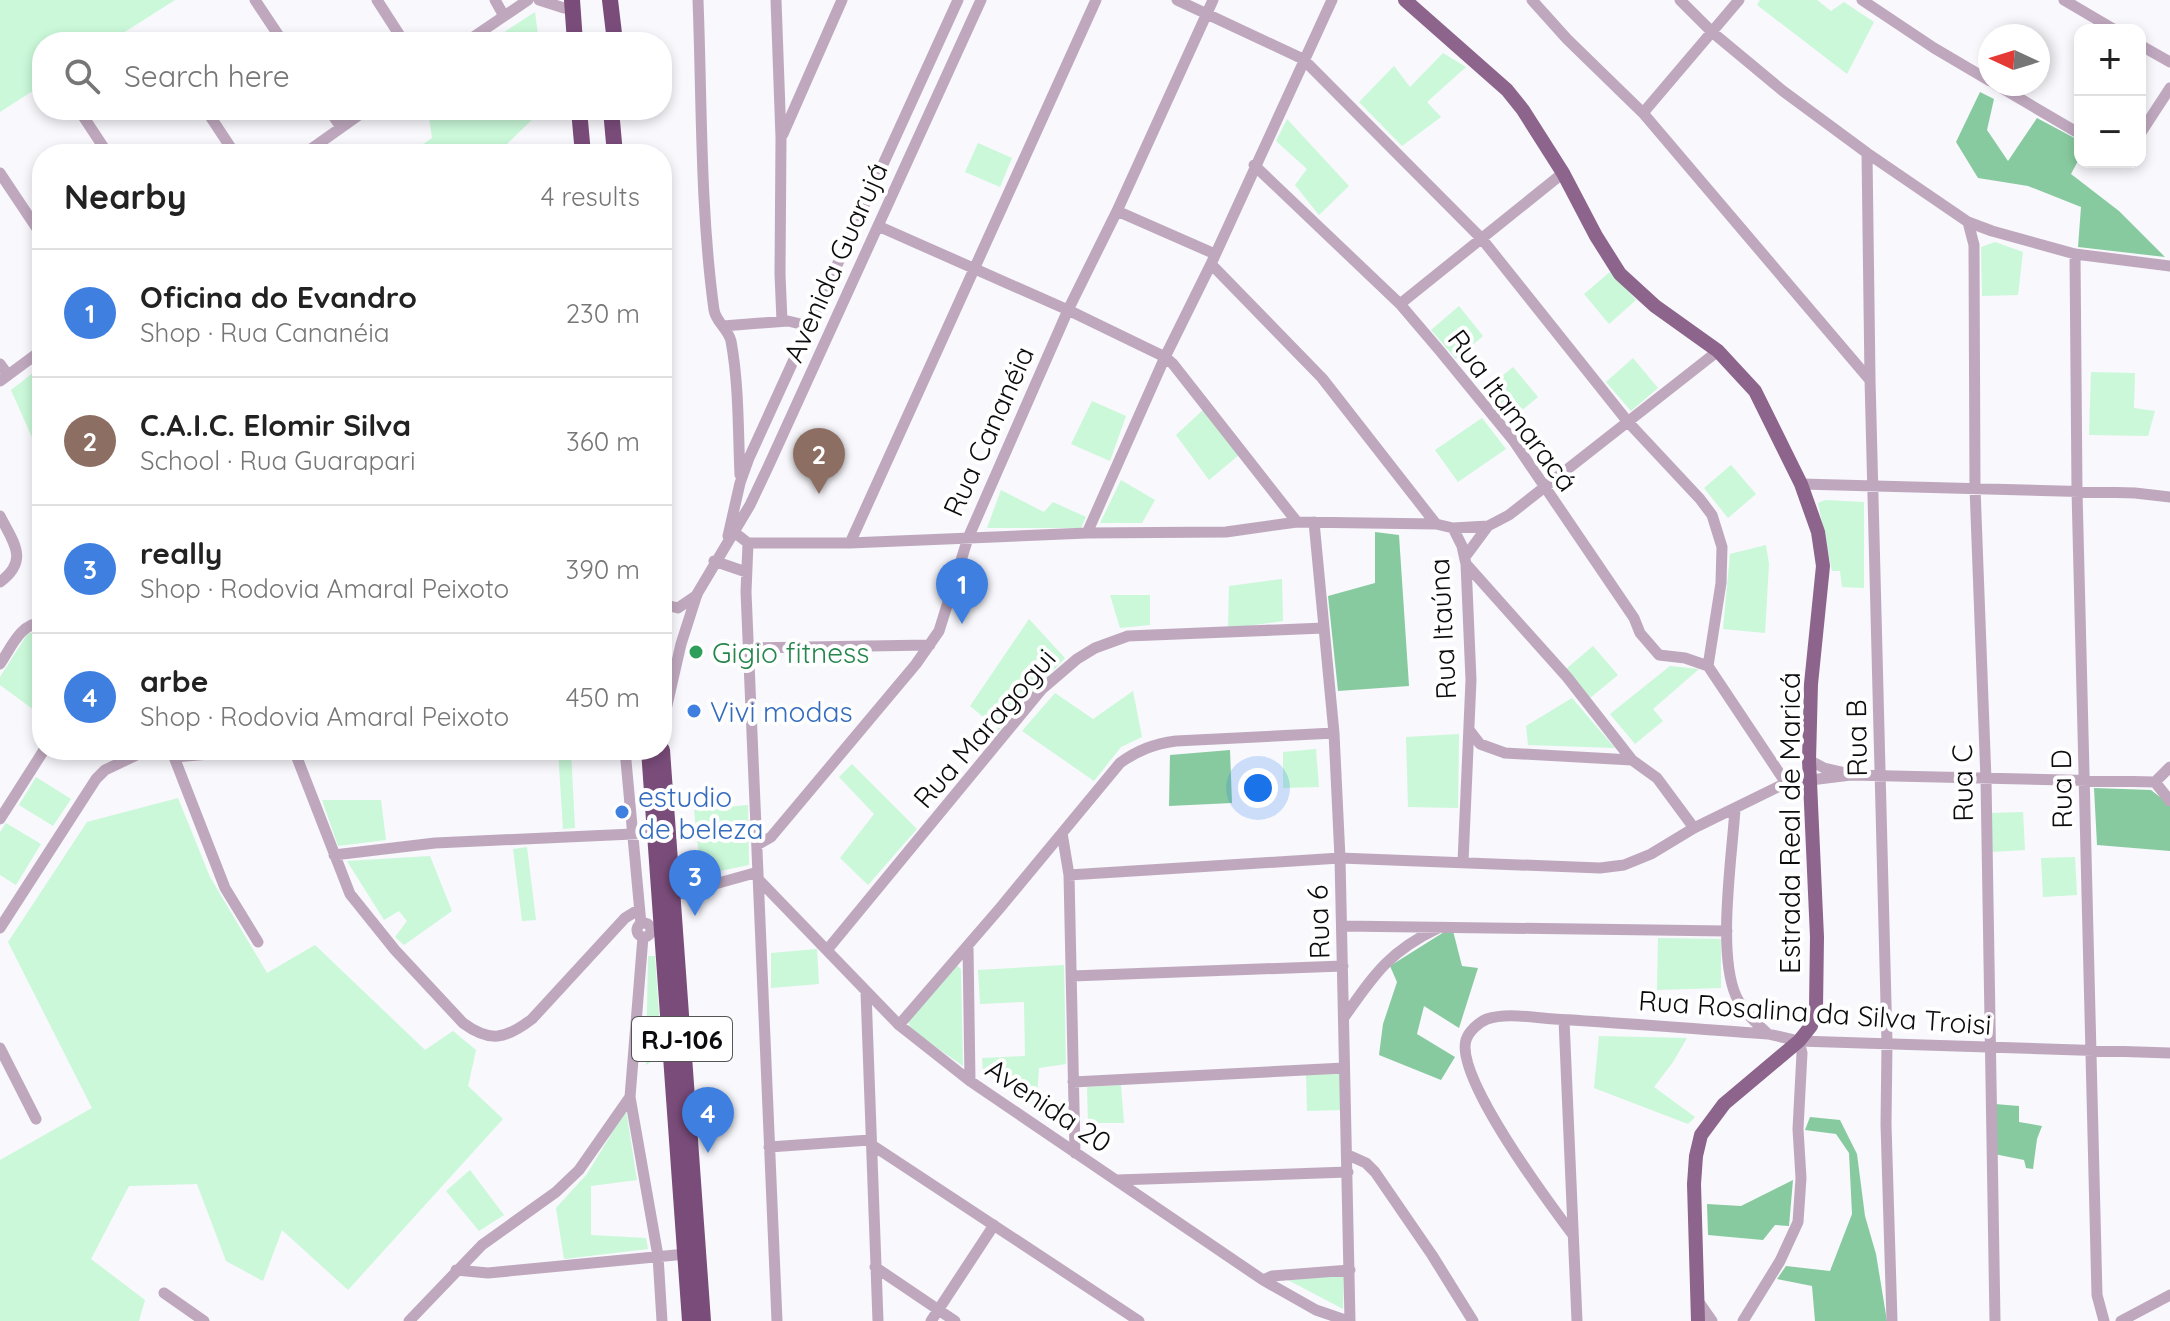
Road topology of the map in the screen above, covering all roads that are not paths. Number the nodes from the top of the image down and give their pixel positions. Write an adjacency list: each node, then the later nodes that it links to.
1 (255, 0): 27 (street)
2 (377, 0): 28 (street)
3 (495, 0): 25 (street)
4 (528, 0): 25 (street)
5 (539, 0): 23 (street)
6 (603, 0): 32 (highway)
7 (610, 0): 33 (highway)
8 (698, 0): 83 (street)
9 (776, 0): 39 (street)
10 (842, 0): 40 (street)
11 (958, 0): 78 (street, Avenida Guarujá)
12 (981, 0): 70 (street, Avenida Guarujá)
13 (1096, 0): 77 (street)
14 (1177, 0): 24 (street)
15 (1213, 0): 24 (street, Rua Cananéia)
16 (1332, 0): 36 (street)
17 (1405, 0): 66 (main road, Estrada Real de Maricá)
18 (1532, 0): 43 (street)
19 (1680, 0): 34 (street)
20 (1739, 0): 34 (street)
21 (1862, 0): 38 (street)
22 (2064, 0): 26 (street)
23 (567, 3): 30 (highway); 31 (highway)
24 (1207, 14): 36 (street); 67 (street, Rua Cananéia)
25 (504, 16): 29 (street)
26 (2105, 24)
27 (276, 32)
28 (398, 32)
29 (481, 32)
30 (566, 32)
31 (573, 32)
32 (605, 32)
33 (614, 32)
34 (1712, 32): 43 (street); 63 (street)
35 (2146, 48): 37 (street)
36 (1303, 59): 64 (street); 72 (street)
37 (2170, 62)
38 (1978, 75)
39 (779, 82): 40 (street); 55 (street)
40 (803, 86): 55 (street)
41 (2170, 88): 52 (street)
42 (2014, 96): 54 (street)
43 (1643, 113): 90 (street)
44 (86, 120): 56 (street)
45 (213, 120): 57 (street)
46 (336, 120): 53 (street)
47 (351, 120): 53 (street)
48 (571, 120): 59 (highway)
49 (580, 120): 60 (highway)
50 (612, 120): 61 (highway)
51 (621, 120): 62 (highway)
52 (2146, 125)
53 (341, 127): 58 (street)
54 (2074, 131)
55 (781, 138): 82 (street)
56 (101, 144)
57 (228, 144)
58 (318, 144)
59 (573, 144)
60 (582, 144)
61 (614, 144)
62 (622, 144)
63 (1867, 153): 69 (street); 90 (street, Rua B)
64 (1254, 165): 75 (street); 79 (street, Rua Itamaracá)
65 (0, 173): 68 (street)
66 (1563, 173): 72 (street); 85 (main road, Estrada Real de Maricá)
67 (1117, 211): 75 (street); 80 (street, Rua Cananéia)
68 (32, 221)
69 (1968, 222): 71 (street); 73 (street, Rua C)
70 (878, 226): 77 (street); 81 (street, Avenida Guarujá)
71 (1992, 231): 73 (street); 74 (street)
72 (1482, 239): 79 (street); 91 (street)
73 (1974, 245): 98 (street, Rua C)
74 (2075, 254): 76 (street); 100 (street, Rua D)
75 (1213, 259): 87 (street); 105 (street, Rua Itaúna)
76 (2170, 266)
77 (972, 269): 80 (street); 112 (street)
78 (819, 304): 81 (street); 84 (street, Avenida Guarujá)
79 (1400, 304): 99 (street, Rua Itamaracá)
80 (1068, 310): 87 (street); 110 (street, Rua Cananéia)
81 (838, 313): 94 (street, Avenida Guarujá)
82 (782, 321): 83 (street); 84 (street)
83 (723, 326): 92 (street)
84 (809, 326): 93 (street, Avenida Guarujá)
85 (1718, 351): 91 (street); 96 (main road, Estrada Real de Maricá)
86 (32, 357): 89 (street)
87 (1165, 357): 103 (street); 108 (street)
88 (0, 364): 89 (street)
89 (4, 378)
90 (1870, 379): 97 (street, Rua B)
91 (1628, 422): 99 (street); 124 (street)
92 (738, 431): 93 (street); 95 (street)
93 (756, 443): 94 (street); 95 (street, Avenida Guarujá)
94 (776, 451): 109 (street, Avenida Guarujá)
95 (740, 483): 109 (street, Avenida Guarujá)
96 (1801, 484): 97 (street); 136 (main road, Estrada Real de Maricá)
97 (1873, 486): 98 (street); 139 (street, Rua B)
98 (1975, 488): 100 (street); 140 (street, Rua C)
99 (1544, 489): 106 (street); 124 (street, Rua Itamaracá)
100 (2077, 491): 101 (street); 142 (street, Rua D)
101 (2170, 497)
102 (0, 516): 116 (street)
103 (1297, 522): 104 (street); 108 (street)
104 (1314, 522): 105 (street); 120 (street, Rua 6)
105 (1436, 524): 107 (street, Rua Itaúna)
106 (1488, 526): 107 (street); 113 (street)
107 (1453, 528): 113 (street, Rua Itaúna)
108 (1087, 533): 110 (street)
109 (731, 536): 111 (street); 114 (street, Avenida Guarujá)
110 (968, 538): 112 (street); 121 (street, Rua Cananéia)
111 (748, 543): 112 (street); 115 (street)
112 (850, 543)
113 (1466, 560): 126 (street, Rua Itaúna); 135 (street)
114 (714, 561): 115 (street); 117 (street, Avenida Guarujá)
115 (746, 572): 122 (street)
116 (0, 582)
117 (697, 594): 118 (street); 125 (street, Avenida Guarujá)
118 (672, 606)
119 (32, 623): 123 (street)
120 (1324, 628): 127 (street, Rua 6); 167 (street, Rua Maragogui)
121 (930, 645): 122 (street); 152 (street, Rua Cananéia)
122 (749, 648): 152 (street)
123 (0, 664)
124 (1708, 666): 144 (street)
125 (672, 683)
126 (1470, 731): 135 (street, Rua Itaúna); 155 (street)
127 (1334, 733): 150 (street); 154 (street, Rua 6)
128 (38, 760): 147 (street)
129 (126, 760): 162 (street)
130 (174, 760): 164 (street)
131 (298, 760): 153 (street)
132 (626, 760): 151 (street)
133 (650, 760): 149 (highway, RJ-106)
134 (662, 760): 158 (highway, RJ-106)
135 (1632, 760): 148 (street)
136 (1809, 760): 138 (street); 141 (main road, Estrada Real de Maricá)
137 (2170, 767): 143 (street)
138 (1851, 775): 139 (street); 141 (street)
139 (1881, 775): 140 (street); 176 (street, Rua B)
140 (1986, 780): 142 (street); 178 (street, Rua C)
141 (1810, 781): 144 (street); 175 (main road, Estrada Real de Maricá)
142 (2085, 781): 143 (street); 179 (street, Rua D)
143 (2155, 782): 145 (street)
144 (1786, 783): 146 (street)
145 (2170, 801)
146 (1735, 809): 148 (street); 163 (street)
147 (0, 819)
148 (1694, 828): 155 (street)
149 (654, 833): 151 (street); 158 (highway, RJ-106)
150 (1062, 833): 156 (street); 165 (street)
151 (632, 834): 153 (street); 159 (street)
152 (757, 845): 157 (street)
153 (334, 855): 159 (street)
154 (1340, 858): 155 (street); 156 (street); 160 (street, Rua 6)
155 (1463, 862)
156 (1069, 875): 169 (street)
157 (759, 876): 158 (street); 167 (street, Avenida 20); 187 (street)
158 (666, 901): 159 (highway); 166 (highway, RJ-106); 208 (highway, RJ-106)
159 (642, 926): 166 (highway); 184 (street)
160 (1342, 926): 161 (street); 168 (street, Rua 6)
161 (1443, 927): 163 (street); 171 (street)
162 (0, 928)
163 (1727, 931): 174 (street)
164 (258, 942)
165 (968, 946): 173 (street); 182 (street)
166 (662, 947): 194 (highway, RJ-106)
167 (827, 950): 170 (street, Avenida 20)
168 (1343, 966): 169 (street); 171 (street, Rua 6)
169 (1072, 976): 183 (street)
170 (866, 992): 173 (street, Avenida 20); 186 (street)
171 (1344, 1017): 181 (street, Rua 6)
172 (1564, 1020): 174 (street, Rua Rosalina da Silva Troisi); 193 (street); 193 (street, Rua Rosalina da Silva Troisi)
173 (899, 1025): 182 (street, Avenida 20)
174 (1768, 1034): 175 (street, Rua Rosalina da Silva Troisi)
175 (1799, 1041): 176 (street, Rua Rosalina da Silva Troisi); 202 (main road, Estrada Real de Maricá); 219 (street)
176 (1887, 1043): 178 (street, Rua Rosalina da Silva Troisi); 220 (street, Rua B)
177 (0, 1048): 185 (street)
178 (1989, 1048): 179 (street, Rua Rosalina da Silva Troisi); 221 (street, Rua C)
179 (2091, 1052): 180 (street, Rua Rosalina da Silva Troisi); 222 (street, Rua D)
180 (2170, 1053)
181 (1344, 1068): 183 (street); 189 (street, Rua 6)
182 (970, 1081): 188 (street, Avenida 20)
183 (1073, 1082): 188 (street)
184 (630, 1097): 195 (street); 197 (street)
185 (36, 1119)
186 (871, 1142): 187 (street); 192 (street); 196 (street)
187 (769, 1147): 209 (street)
188 (1075, 1153): 191 (street, Avenida 20)
189 (1348, 1155): 190 (street, Rua 6); 215 (street)
190 (1348, 1172): 191 (street); 198 (street, Rua 6)
191 (1117, 1180): 199 (street, Avenida 20)
192 (994, 1225): 203 (street); 213 (street)
193 (1573, 1235): 216 (street)
194 (686, 1254): 195 (street); 207 (highway, RJ-106)
195 (658, 1256): 197 (street); 206 (street)
196 (875, 1267): 203 (street); 210 (street)
197 (456, 1270): 205 (street)
198 (1350, 1270): 199 (street); 214 (street, Rua 6)
199 (1263, 1280): 214 (street, Avenida 20)
200 (164, 1293): 204 (street)
201 (2170, 1295): 223 (street)
202 (1698, 1301): 217 (main road, Estrada Real de Maricá); 218 (street)
203 (939, 1310): 211 (street); 212 (street)
204 (204, 1321)
205 (409, 1321)
206 (662, 1321)
207 (690, 1321)
208 (703, 1321)
209 (777, 1321)
210 (878, 1321)
211 (931, 1321)
212 (955, 1321)
213 (1139, 1321)
214 (1349, 1321)
215 (1473, 1321)
216 (1577, 1321)
217 (1698, 1321)
218 (1712, 1321)
219 (1743, 1321)
220 (1892, 1321)
221 (1995, 1321)
222 (2104, 1321)
223 (2121, 1321)

